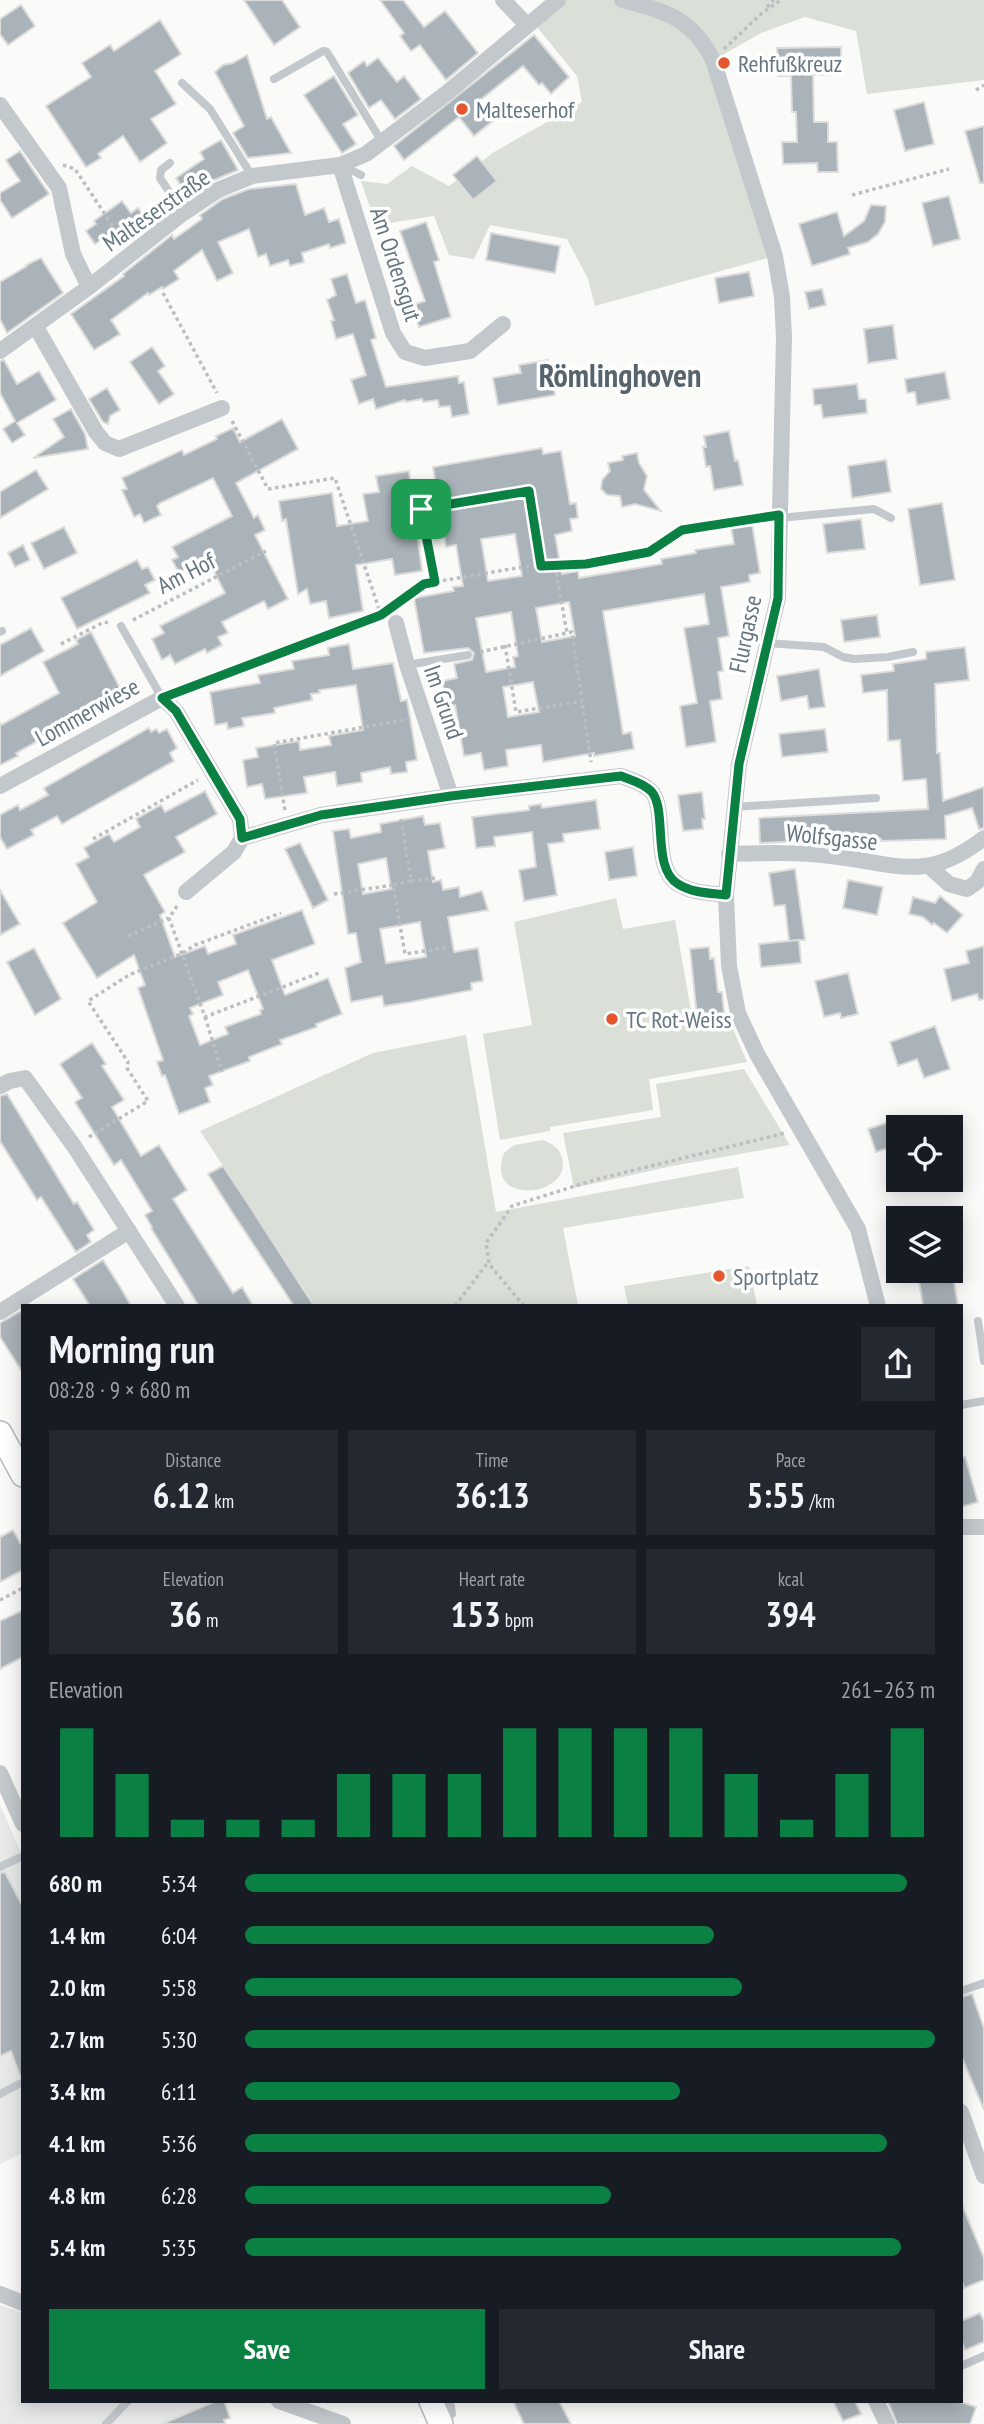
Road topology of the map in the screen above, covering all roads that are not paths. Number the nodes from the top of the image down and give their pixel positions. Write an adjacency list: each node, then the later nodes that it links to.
1 (503, 0): 4 (street)
2 (558, 0): 4 (street, Malteserstraße)
3 (622, 0): 19 (street, Flurgasse)
4 (527, 25): 8 (street, Malteserstraße)
5 (274, 79): 8 (lane)
6 (182, 83): 12 (lane)
7 (0, 105): 14 (street)
8 (382, 142): 10 (street, Malteserstraße)
9 (170, 163): 13 (lane)
10 (340, 164): 11 (lane); 12 (street, Malteserstraße); 15 (street, Am Ordensgut)
11 (360, 175)
12 (252, 176): 13 (street, Malteserstraße)
13 (183, 213): 14 (street, Malteserstraße)
14 (89, 287): 16 (street, Malteserstraße)
15 (503, 324)
16 (36, 327): 17 (street, Malteserstraße); 18 (street)
17 (0, 351)
18 (222, 408)
19 (779, 517): 20 (lane); 23 (street, Flurgasse)
20 (891, 518)
21 (396, 623): 26 (street, Im Grund)
22 (121, 626): 27 (lane)
23 (767, 643): 24 (lane); 31 (street, Flurgasse)
24 (913, 652)
25 (468, 655): 26 (lane)
26 (407, 665): 29 (street, Im Grund)
27 (162, 698): 28 (street, Lommerwiese); 32 (street, Lommerwiese)
28 (0, 786)
29 (451, 796): 32 (street); 39 (street)
30 (876, 798): 31 (lane)
31 (734, 807): 35 (street, Flurgasse)
32 (242, 838): 38 (street)
33 (984, 838): 34 (street, Wolfsgasse)
34 (970, 850): 36 (street, Wolfsgasse); 37 (street)
35 (729, 853): 36 (street, Wolfsgasse); 39 (street, Flurgasse)
36 (930, 867): 37 (street)
37 (984, 867)
38 (186, 892)
39 (726, 895): 43 (street, Flurgasse)
40 (0, 1086): 41 (street)
41 (129, 1231): 42 (street); 44 (street)
42 (176, 1304)
43 (877, 1304)
44 (0, 1312)
45 (978, 1321): 46 (lane)
46 (984, 1361)
47 (984, 1402): 48 (lane)
48 (963, 1405)
49 (2, 1440): 50 (main road)
50 (21, 1472)
51 (963, 1527): 52 (street)
52 (984, 1527)
53 (0, 1773): 54 (street)
54 (21, 1820)
55 (21, 1857): 56 (lane)
56 (0, 1867)
57 (984, 1983): 58 (lane)
58 (963, 1990)
59 (21, 2083): 60 (lane)
60 (0, 2094)
61 (963, 2118): 62 (street)
62 (984, 2176)
63 (0, 2294): 64 (street)
64 (21, 2302)
65 (984, 2356): 66 (lane)
66 (963, 2365)
67 (126, 2403): 72 (lane)
68 (285, 2403): 73 (street)
69 (432, 2403): 74 (main road)
70 (450, 2403): 74 (lane)
71 (879, 2403): 75 (street)
72 (106, 2424)
73 (343, 2424)
74 (441, 2424)
75 (887, 2424)

